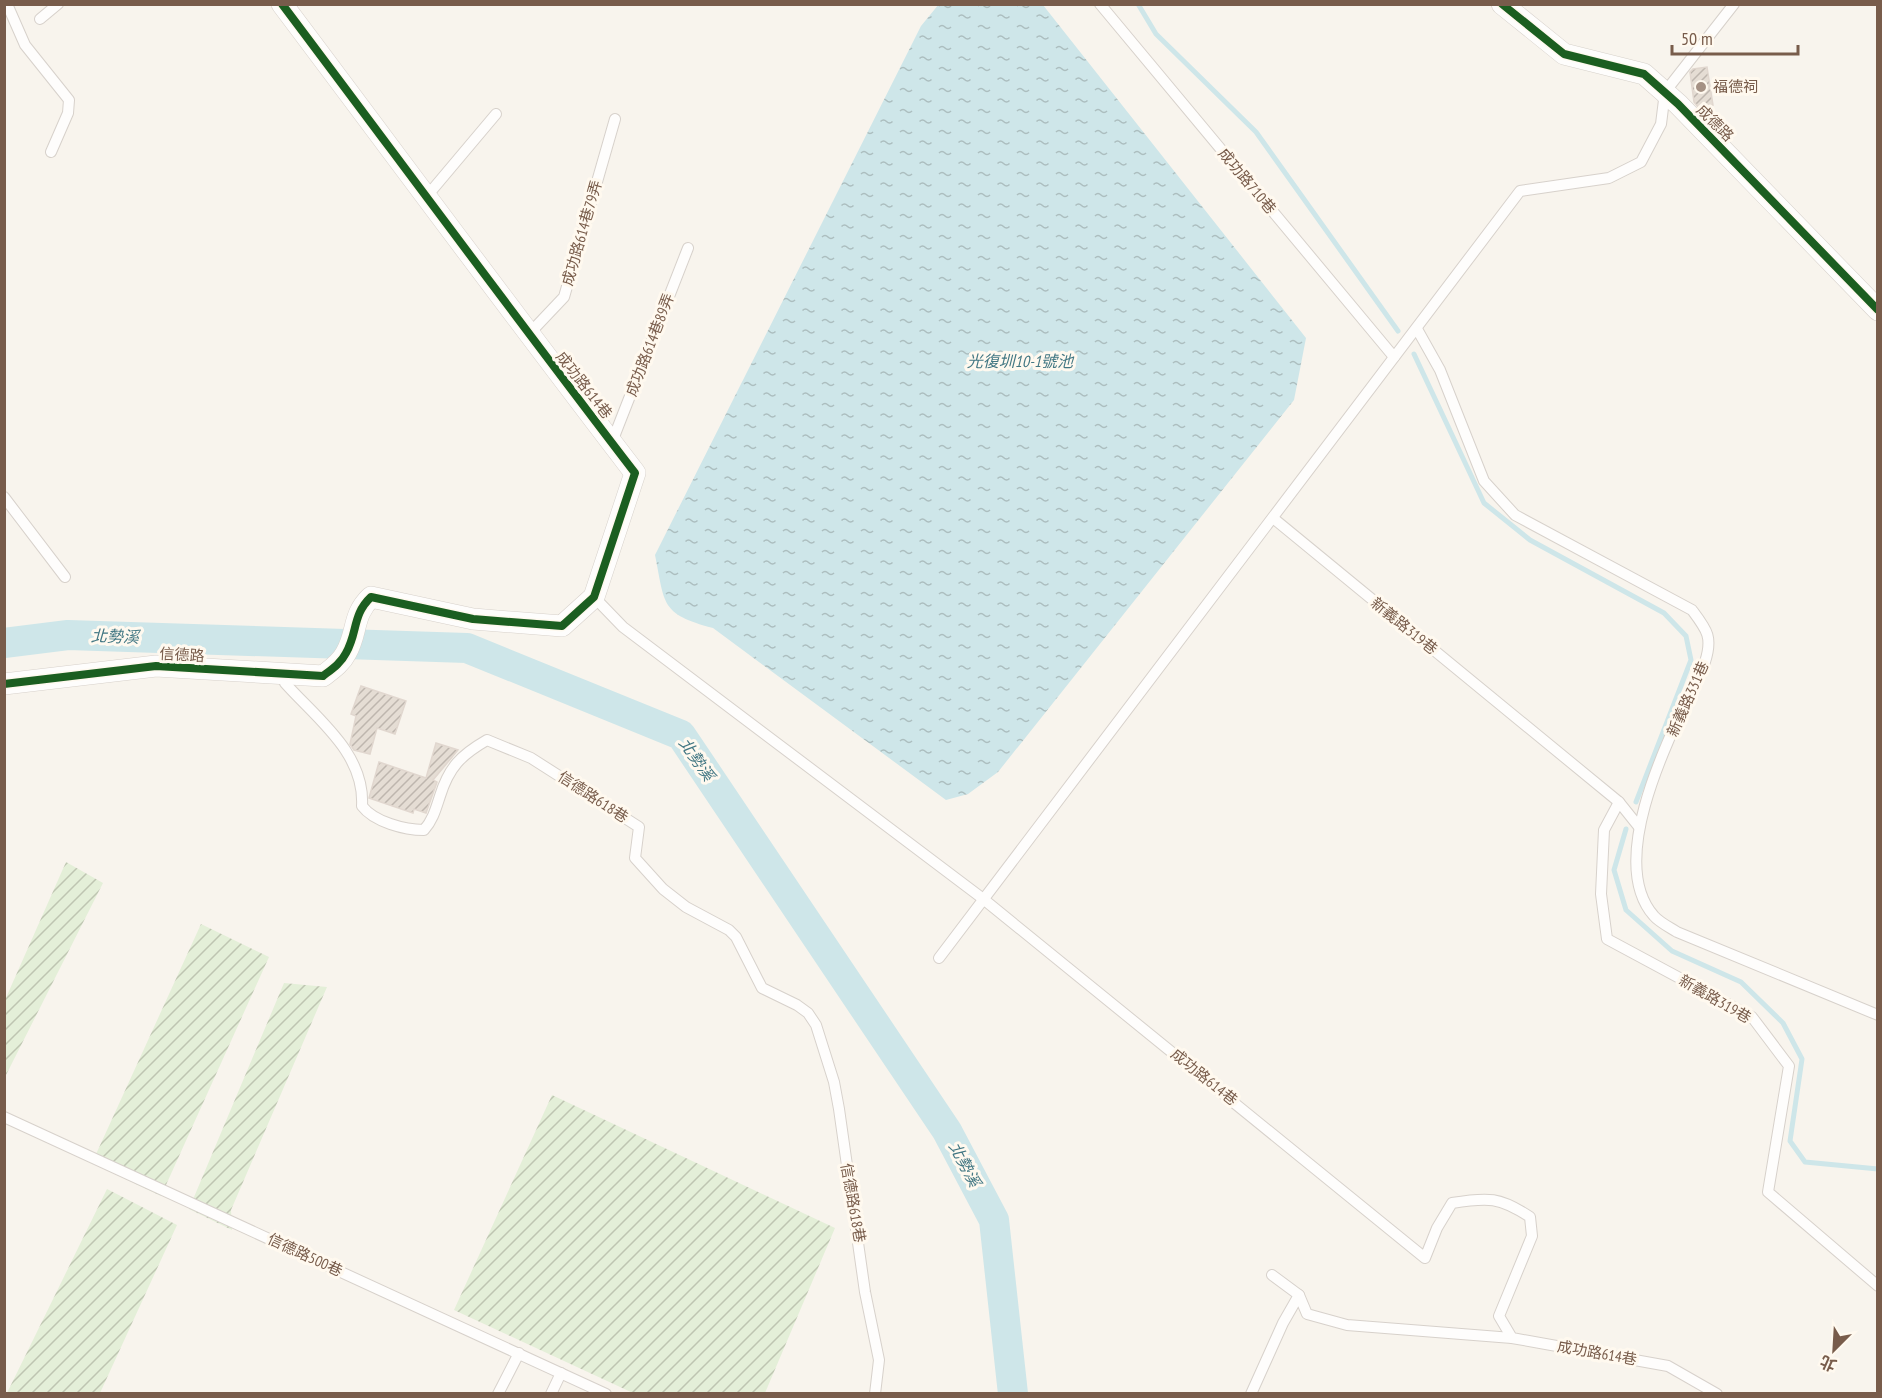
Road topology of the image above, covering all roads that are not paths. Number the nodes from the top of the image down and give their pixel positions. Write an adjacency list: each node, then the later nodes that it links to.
1 (7, 4): 11 (lane)
2 (58, 4): 7 (lane)
3 (282, 4): 12 (street, 成功路614巷)
4 (1100, 4): 17 (lane, 成功路710巷)
5 (1502, 4): 8 (street, 成德路)
6 (1734, 4): 8 (lane)
7 (40, 19)
8 (1665, 92): 14 (street, 成德路); 15 (lane)
9 (496, 114): 12 (lane)
10 (615, 119): 16 (lane, 成功路614巷79弄)
11 (51, 152)
12 (427, 196): 16 (street, 成功路614巷)
13 (688, 249): 18 (lane, 成功路614巷89弄)
14 (1878, 310)
15 (1417, 329): 17 (lane); 27 (lane, 新義路331巷)
16 (528, 335): 18 (street, 成功路614巷)
17 (1394, 357): 20 (lane)
18 (612, 442): 22 (street, 成功路614巷)
19 (4, 497): 21 (lane)
20 (1273, 518): 26 (lane, 新義路319巷); 28 (lane)
21 (65, 577)
22 (594, 597): 23 (street, 成功路614巷); 28 (lane, 成功路614巷)
23 (348, 651): 24 (street, 信德路)
24 (284, 675): 25 (street, 信德路); 41 (lane, 信德路618巷)
25 (4, 684)
26 (1619, 802): 27 (lane, 新義路319巷); 33 (lane, 新義路319巷)
27 (1639, 827): 30 (lane, 新義路331巷)
28 (982, 898): 29 (lane); 35 (lane, 成功路614巷)
29 (939, 958)
30 (1878, 1015)
31 (4, 1118): 36 (lane, 信德路500巷)
32 (1272, 1275): 34 (lane)
33 (1878, 1286)
34 (1299, 1295): 35 (lane); 42 (lane)
35 (1512, 1338): 43 (lane, 成功路614巷)
36 (519, 1353): 37 (lane, 信德路500巷); 38 (lane)
37 (561, 1373): 39 (lane); 40 (lane, 信德路500巷)
38 (498, 1394)
39 (551, 1394)
40 (606, 1394)
41 (875, 1394)
42 (1251, 1394)
43 (1717, 1394)

